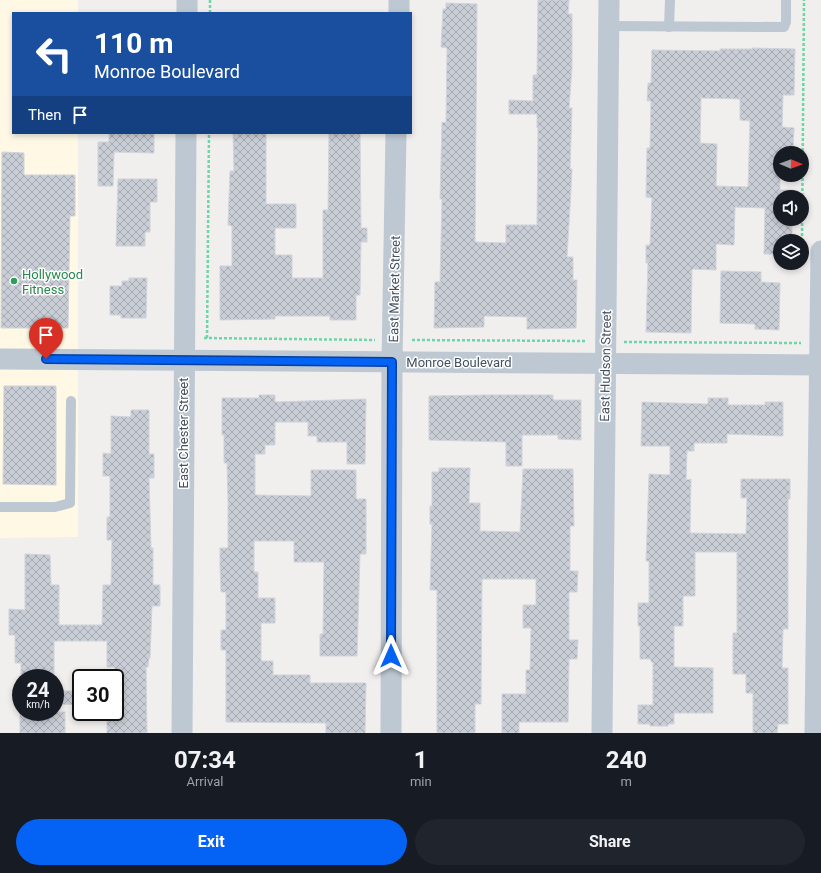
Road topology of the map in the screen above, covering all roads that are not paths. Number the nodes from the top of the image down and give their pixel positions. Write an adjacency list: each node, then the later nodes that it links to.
1 (187, 0): 6 (street)
2 (399, 0): 7 (street)
3 (609, 0): 8 (street, East Hudson Street)
4 (670, 0): 9 (lane)
5 (786, 0): 9 (lane)
6 (187, 12)
7 (398, 12)
8 (608, 26): 9 (lane); 17 (street, East Hudson Street)
9 (669, 27)
10 (186, 134): 15 (street, East Chester Street)
11 (396, 134): 16 (street, East Market Street)
12 (821, 251): 13 (street)
13 (820, 342): 18 (street)
14 (0, 359): 15 (street, Monroe Boulevard)
15 (184, 360): 16 (street, Monroe Boulevard); 21 (street, East Chester Street)
16 (392, 362): 17 (street, Monroe Boulevard); 22 (street, East Market Street)
17 (605, 362): 18 (street, Monroe Boulevard); 23 (street, East Hudson Street)
18 (821, 365): 24 (street)
19 (71, 401): 20 (lane)
20 (0, 507)
21 (182, 733)
22 (391, 733)
23 (602, 733)
24 (815, 733)

